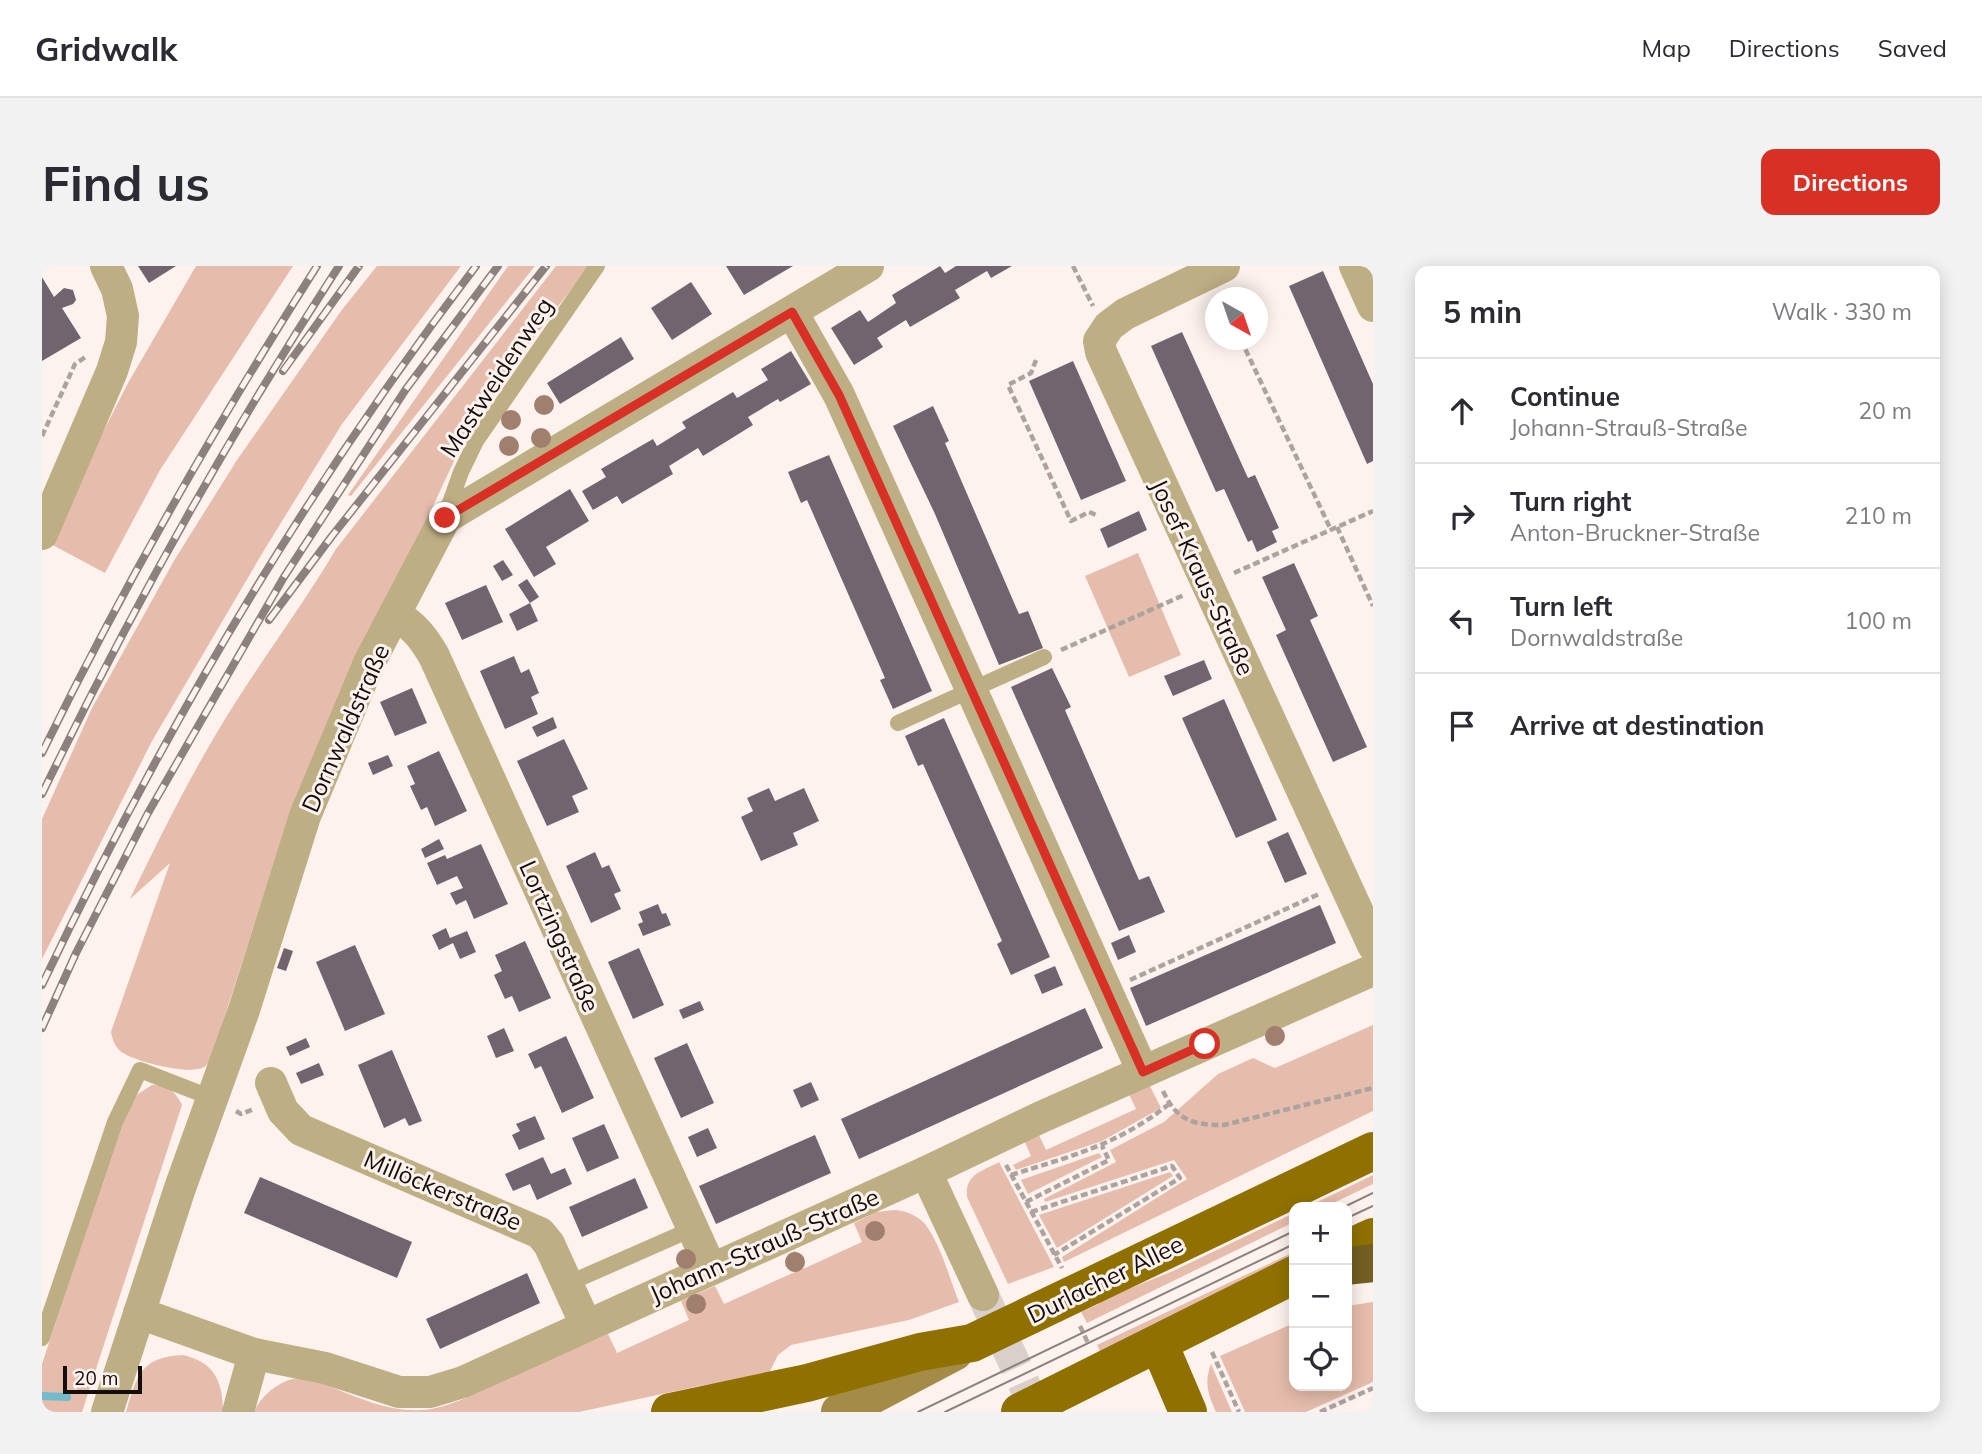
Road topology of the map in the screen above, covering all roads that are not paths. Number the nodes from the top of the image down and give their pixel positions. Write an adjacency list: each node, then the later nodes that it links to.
1 (106, 266): 9 (street)
2 (597, 266): 8 (lane, Mastweidenweg)
3 (868, 266): 7 (street)
4 (1224, 266): 14 (street, Josef-Kraus-Straße)
5 (1355, 266): 6 (street)
6 (1373, 306)
7 (792, 312): 8 (street); 12 (street)
8 (445, 518): 10 (street, Dornwaldstraße)
9 (42, 534)
10 (396, 615): 18 (street, Dornwaldstraße); 21 (street, Lortzingstraße)
11 (1044, 657): 12 (lane)
12 (972, 689): 13 (lane); 16 (street)
13 (898, 723)
14 (1373, 945)
15 (1373, 970): 16 (street, Johann-Strauß-Straße)
16 (1148, 1069): 20 (street, Johann-Strauß-Straße)
17 (271, 1083): 28 (street, Millöckerstraße)
18 (212, 1098): 30 (street, Dornwaldstraße); 32 (lane)
19 (1373, 1151): 33 (main road, Durlacher Allee)
20 (926, 1172): 26 (street, Johann-Strauß-Straße); 29 (street)
21 (692, 1229): 26 (street, Lortzingstraße); 28 (lane)
22 (1373, 1237): 23 (main road)
23 (1352, 1248)
24 (1373, 1263): 25 (highway)
25 (1352, 1265)
26 (711, 1269): 31 (street, Johann-Strauß-Straße)
27 (1289, 1278): 34 (main road)
28 (567, 1284): 31 (street, Millöckerstraße)
29 (983, 1295)
30 (139, 1314): 35 (street, Johann-Strauß-Straße); 36 (street, Dornwaldstraße)
31 (586, 1325): 35 (street, Johann-Strauß-Straße)
32 (42, 1338)
33 (972, 1343): 38 (main road); 39 (main road, Durlacher Allee)
34 (1159, 1344): 40 (main road); 41 (main road)
35 (254, 1354): 37 (street)
36 (107, 1412)
37 (239, 1412)
38 (670, 1412)
39 (840, 1412)
40 (1020, 1412)
41 (1188, 1412)

